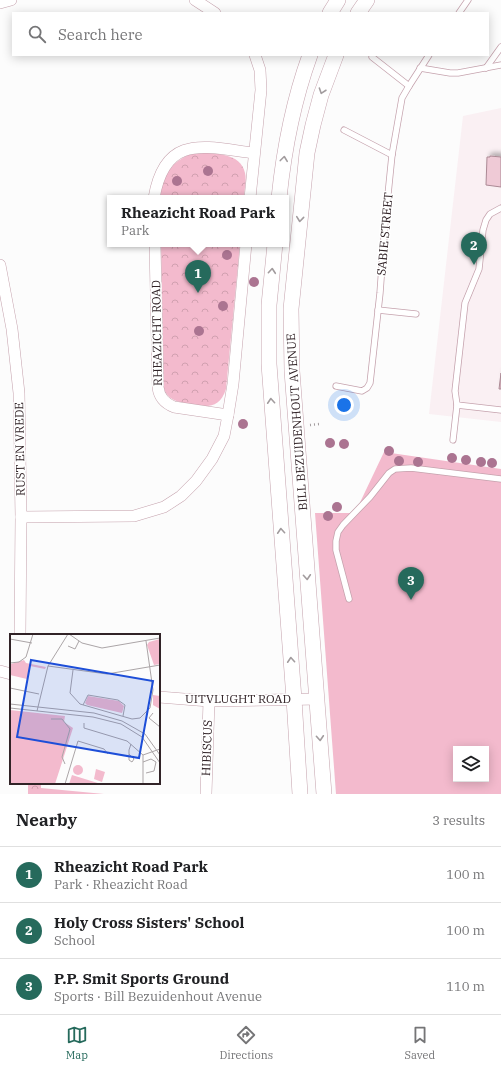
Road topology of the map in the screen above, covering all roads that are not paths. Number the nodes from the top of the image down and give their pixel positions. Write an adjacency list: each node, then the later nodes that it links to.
1 (11, 0): 6 (street)
2 (195, 0): 7 (street)
3 (338, 0): 8 (main road)
4 (367, 0): 9 (main road)
5 (468, 0): 10 (lane)
6 (0, 3)
7 (213, 12)
8 (331, 12)
9 (359, 12)
10 (460, 12)
11 (501, 47): 19 (lane)
12 (255, 56): 22 (street)
13 (310, 56): 26 (main road, one-way to 13)
14 (336, 56): 47 (main road, BILL BEZUIDENHOUT AVENUE, one-way to 47)
15 (428, 56): 18 (lane, SABIE STREET)
16 (372, 57): 20 (lane)
17 (501, 65): 19 (lane)
18 (420, 68): 19 (lane); 20 (lane, SABIE STREET)
19 (486, 68)
20 (409, 86): 23 (lane, SABIE STREET)
21 (344, 130): 23 (lane)
22 (254, 153): 24 (street); 25 (street)
23 (392, 155): 32 (lane, SABIE STREET)
24 (155, 195)
25 (250, 195)
26 (279, 195)
27 (501, 208): 35 (lane)
28 (155, 247): 37 (street, RHEAZICHT ROAD)
29 (246, 247): 37 (street)
30 (275, 247): 46 (main road, BILL BEZUIDENHOUT AVENUE, one-way to 30)
31 (0, 265): 40 (street, RUST EN VREDE)
32 (378, 310): 33 (lane); 34 (lane, SABIE STREET)
33 (416, 314)
34 (336, 386)
35 (456, 405): 36 (lane); 38 (lane)
36 (501, 410)
37 (228, 415): 40 (street)
38 (453, 440)
39 (501, 479): 41 (lane)
40 (21, 517): 42 (street, RUST EN VREDE)
41 (349, 599)
42 (20, 634)
43 (0, 671): 44 (street)
44 (10, 674)
45 (160, 697): 48 (street, UITVLUGHT ROAD)
46 (294, 699): 47 (street, UITVLUGHT ROAD); 48 (street, UITVLUGHT ROAD); 50 (main road, BILL BEZUIDENHOUT AVENUE)
47 (318, 699): 51 (main road, BILL BEZUIDENHOUT AVENUE, one-way to 51)
48 (209, 701): 49 (street, HIBISCUS)
49 (206, 794)
50 (300, 794)
51 (324, 794)

